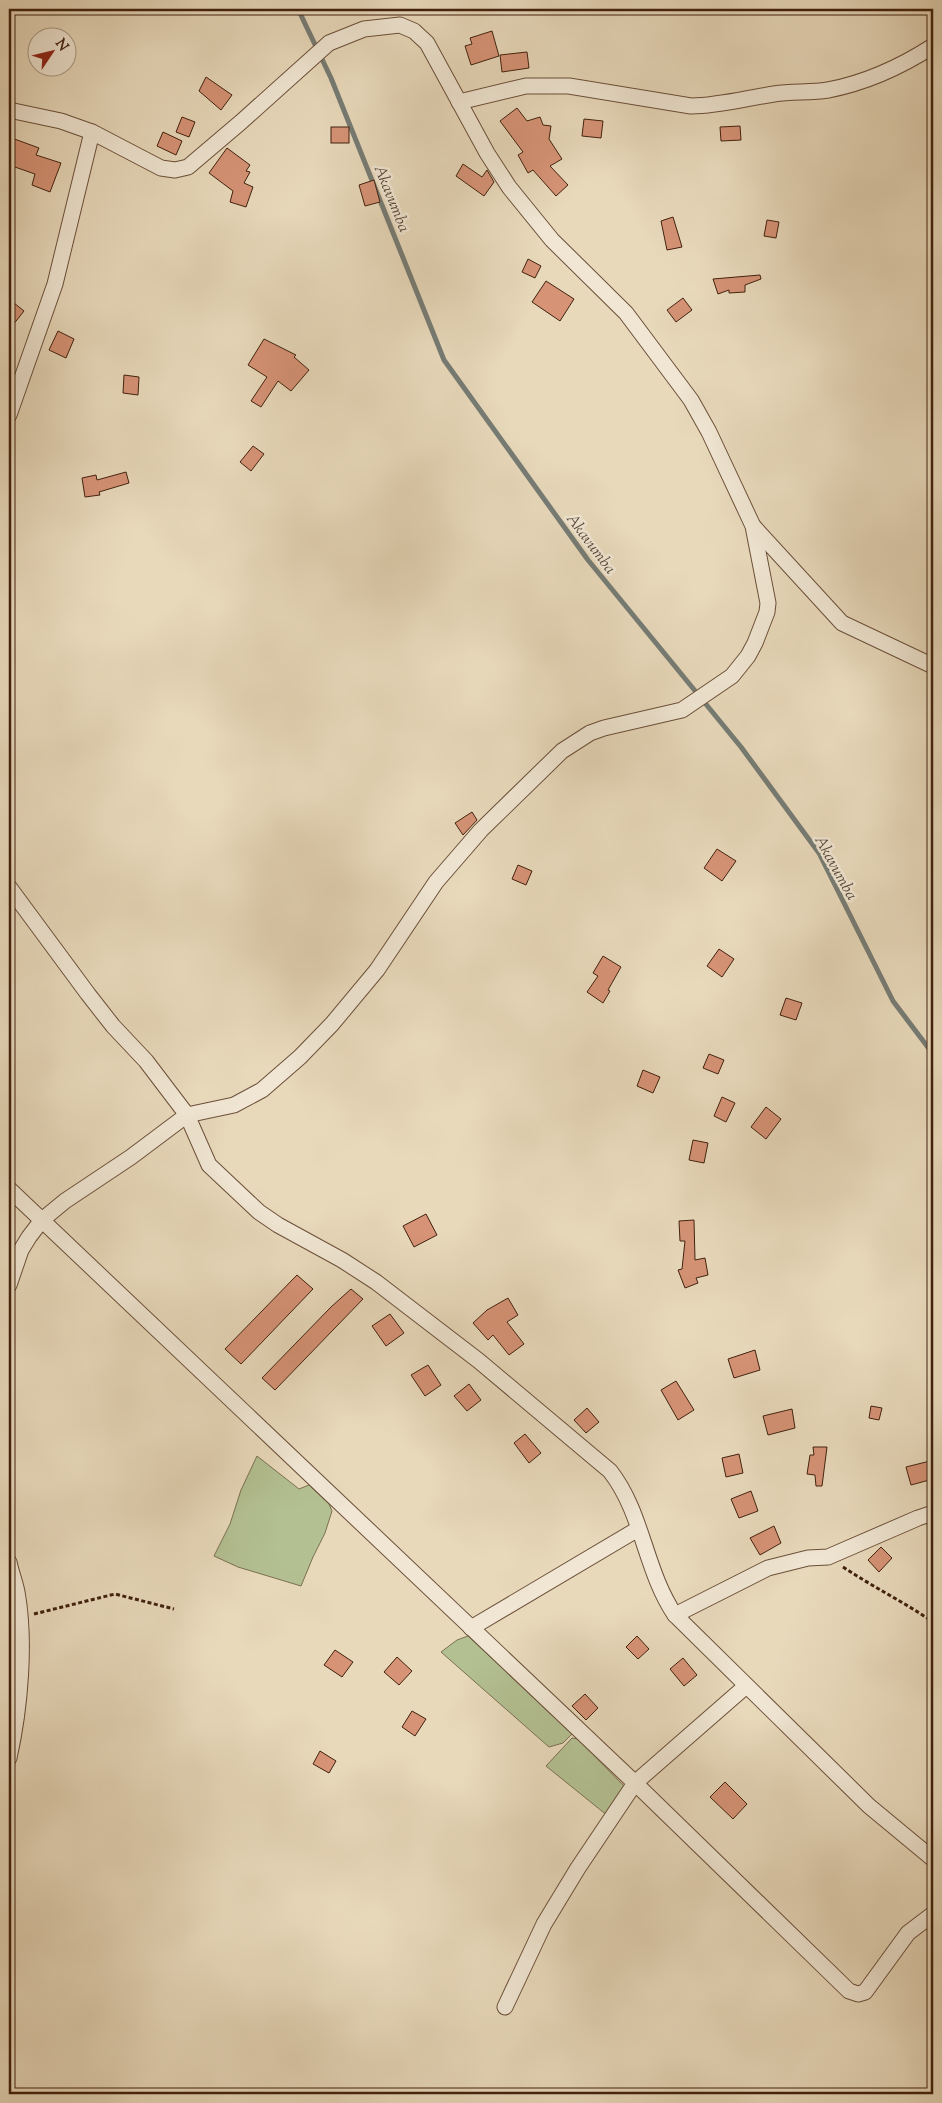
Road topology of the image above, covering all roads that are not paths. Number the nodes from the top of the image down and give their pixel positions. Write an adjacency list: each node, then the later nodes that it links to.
1 (933, 46): 2 (street)
2 (459, 102): 4 (street); 6 (street)
3 (9, 110): 4 (street)
4 (92, 132): 5 (street)
5 (9, 415)
6 (753, 526): 7 (street); 9 (street)
7 (933, 666)
8 (9, 887): 9 (street)
9 (187, 1115): 11 (street); 14 (street)
10 (9, 1189): 11 (street)
11 (42, 1220): 12 (street); 17 (street)
12 (9, 1285)
13 (933, 1514): 16 (street)
14 (638, 1529): 16 (street); 17 (street)
15 (9, 1562): 19 (street)
16 (675, 1615): 18 (street)
17 (471, 1628): 20 (street)
18 (746, 1686): 20 (street); 21 (street)
19 (9, 1758)
20 (635, 1784): 22 (street); 23 (street)
21 (933, 1859)
22 (933, 1914)
23 (505, 2006)

